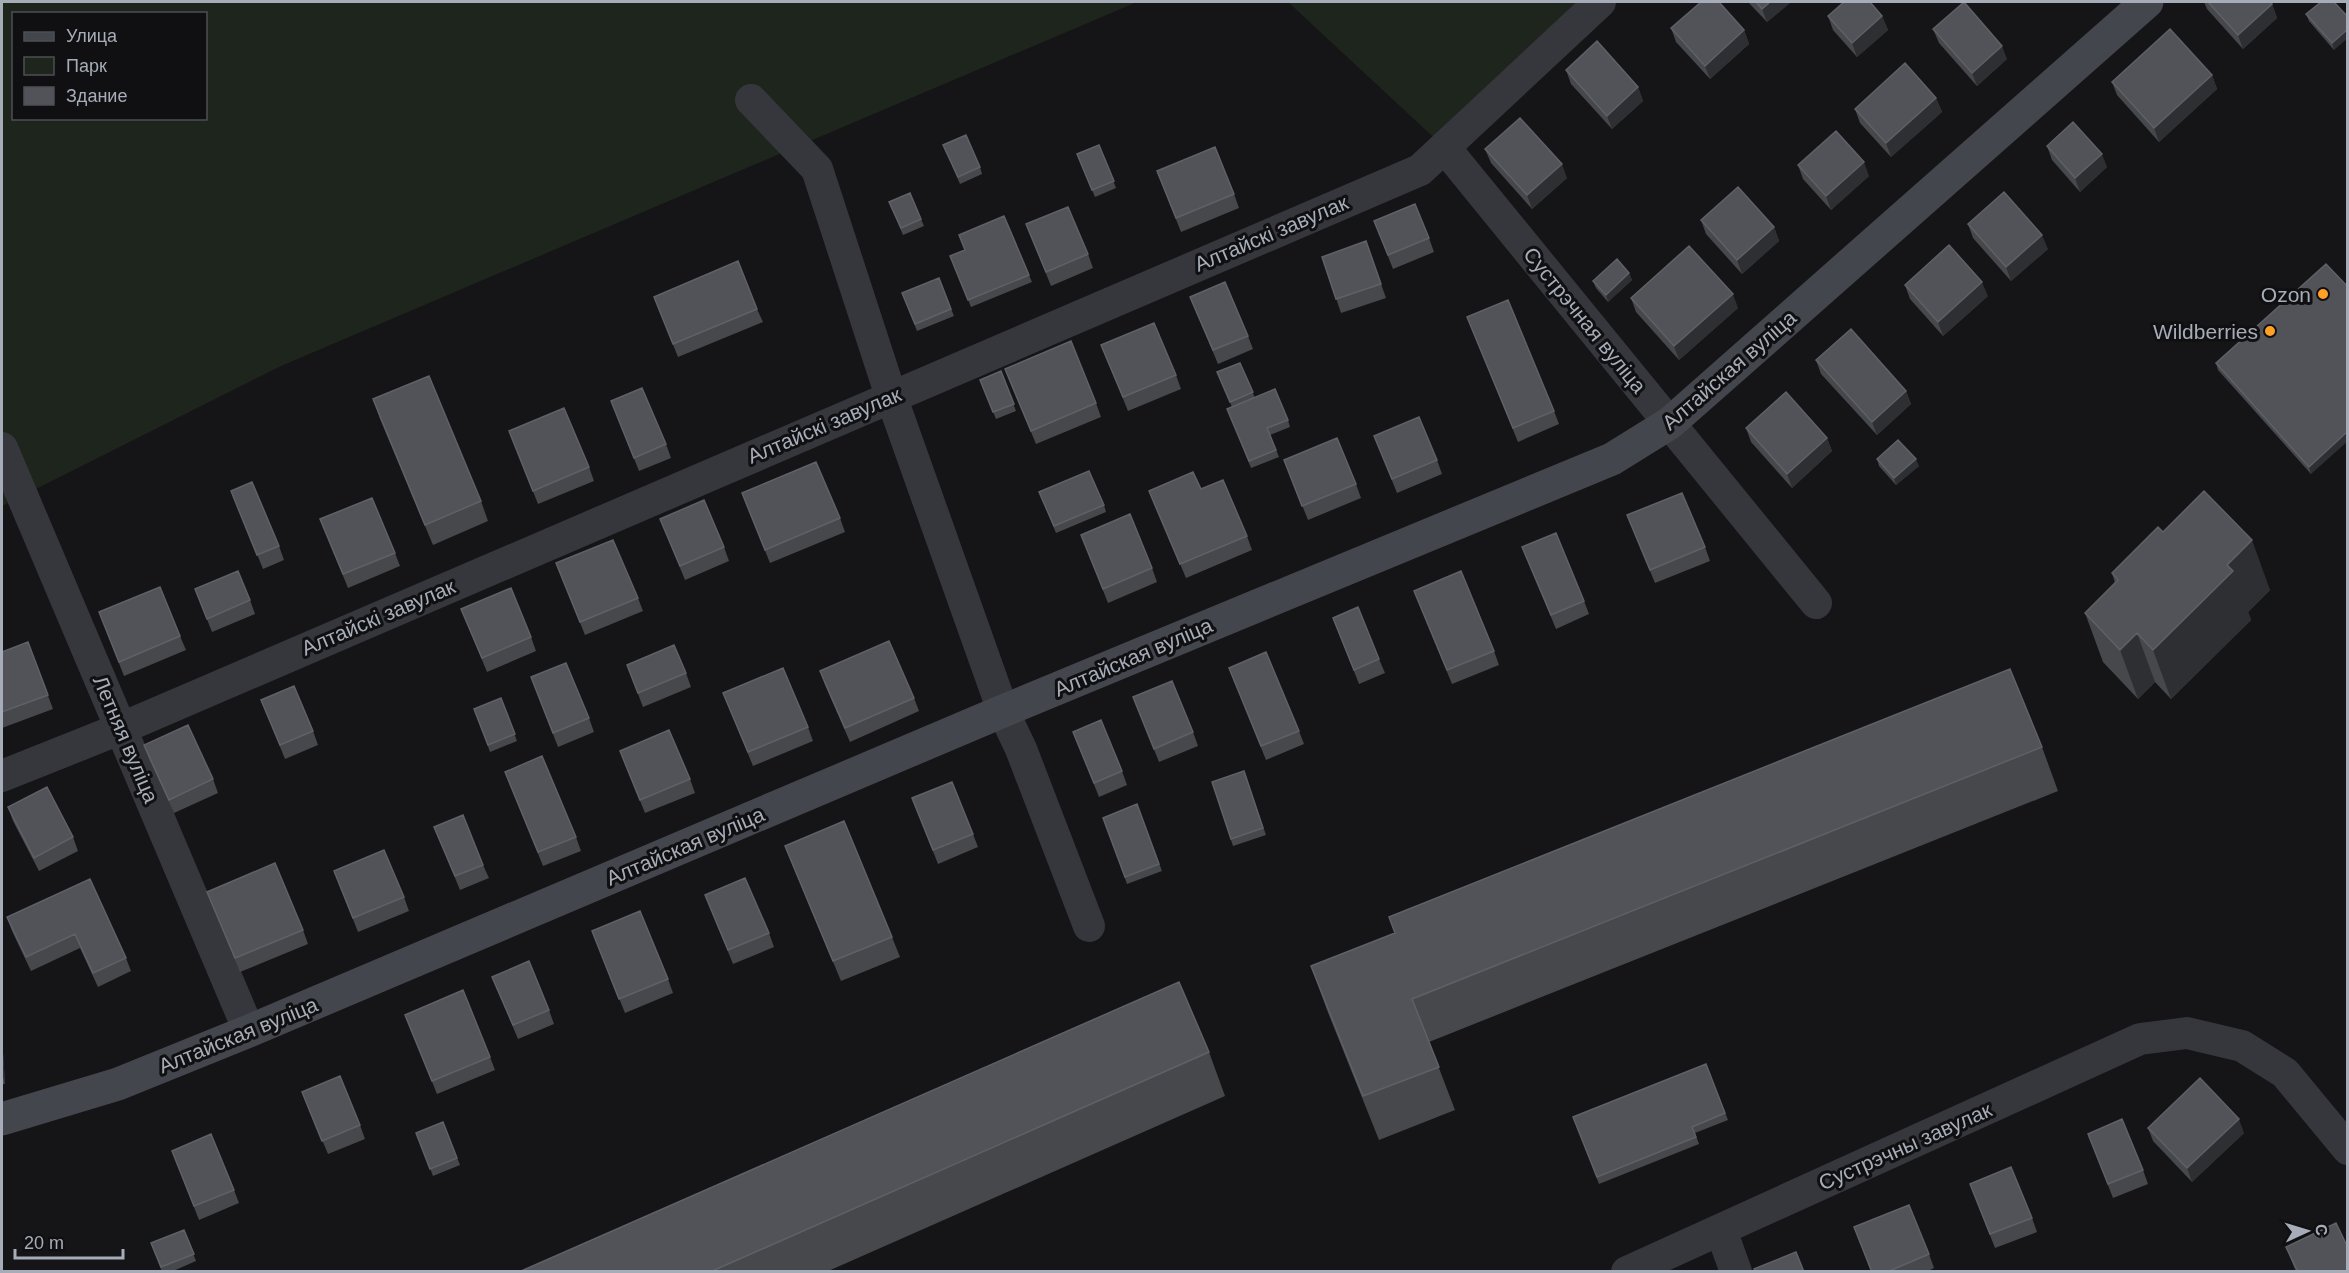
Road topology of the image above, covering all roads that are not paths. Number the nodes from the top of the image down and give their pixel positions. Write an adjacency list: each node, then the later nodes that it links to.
1 (1600, 2): 4 (street, Алтайскі завулак)
2 (2147, 2): 6 (main road, Алтайская вуліца)
3 (751, 100): 5 (street)
4 (1445, 148): 5 (street, Алтайскі завулак); 6 (street, Сустрэчная вуліца)
5 (891, 396): 9 (street); 10 (street, Алтайскі завулак)
6 (1670, 423): 8 (street, Сустрэчная вуліца); 9 (main road, Алтайская вуліца)
7 (2, 448): 10 (street, Летняя вуліца)
8 (1815, 603)
9 (1003, 711): 12 (street); 13 (main road, Алтайская вуліца)
10 (122, 728): 11 (street, Алтайскі завулак); 13 (street, Летняя вуліца)
11 (2, 776)
12 (1089, 926)
13 (249, 1031): 14 (main road, Алтайская вуліца)
14 (2, 1119)
15 (2348, 1149): 16 (street, Сустрэчны завулак)
16 (1721, 1230): 17 (street, Сустрэчны завулак); 18 (street)
17 (1627, 1272)
18 (1736, 1272)

